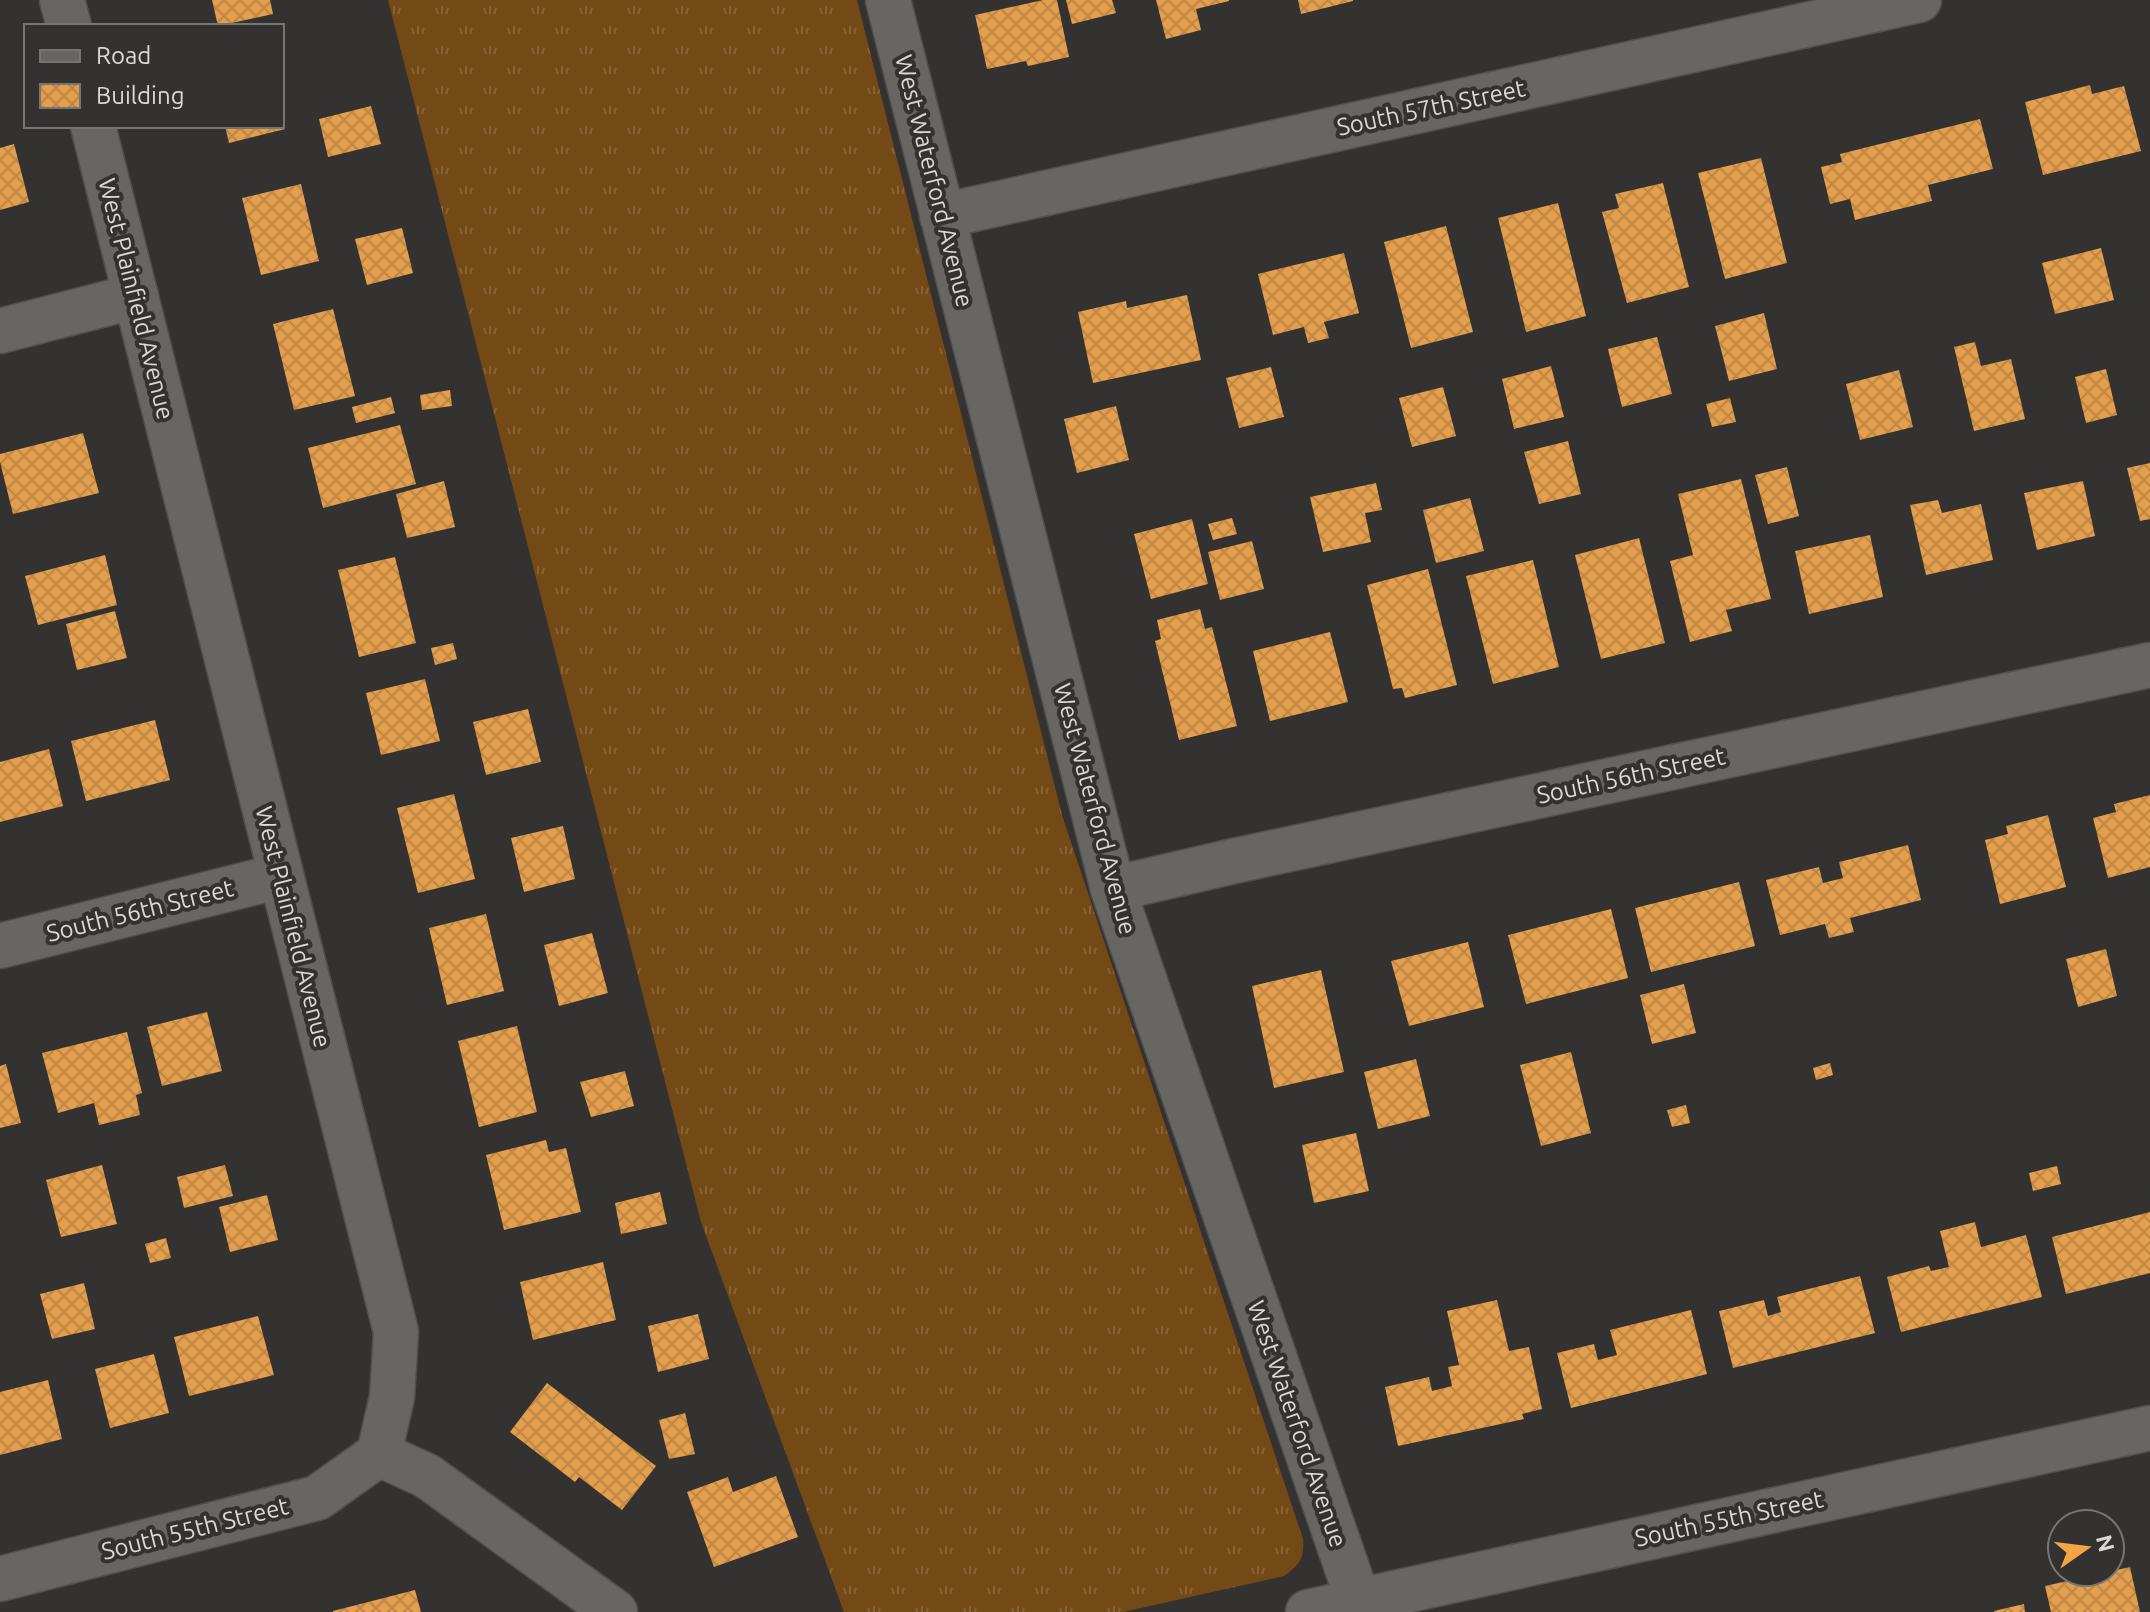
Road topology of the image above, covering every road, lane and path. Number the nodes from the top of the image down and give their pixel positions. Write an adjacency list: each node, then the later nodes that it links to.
1 (62, 0): 4 (street)
2 (888, 0): 6 (street, West Waterford Avenue)
3 (1919, 0): 6 (street, South 57th Street)
4 (68, 24)
5 (94, 128): 7 (street, West Plainfield Avenue)
6 (942, 216): 11 (street, West Waterford Avenue)
7 (136, 296): 8 (street); 10 (street, West Plainfield Avenue)
8 (0, 331)
9 (2150, 665): 11 (street, South 56th Street)
10 (280, 876): 12 (street, South 56th Street); 14 (street, West Plainfield Avenue)
11 (1113, 889): 16 (street, West Waterford Avenue)
12 (0, 946)
13 (2150, 1428): 16 (street, South 55th Street)
14 (379, 1454): 15 (street, South 55th Street); 17 (street)
15 (0, 1579)
16 (1358, 1600): 18 (street, South 55th Street)
17 (615, 1612)
18 (1308, 1612)

